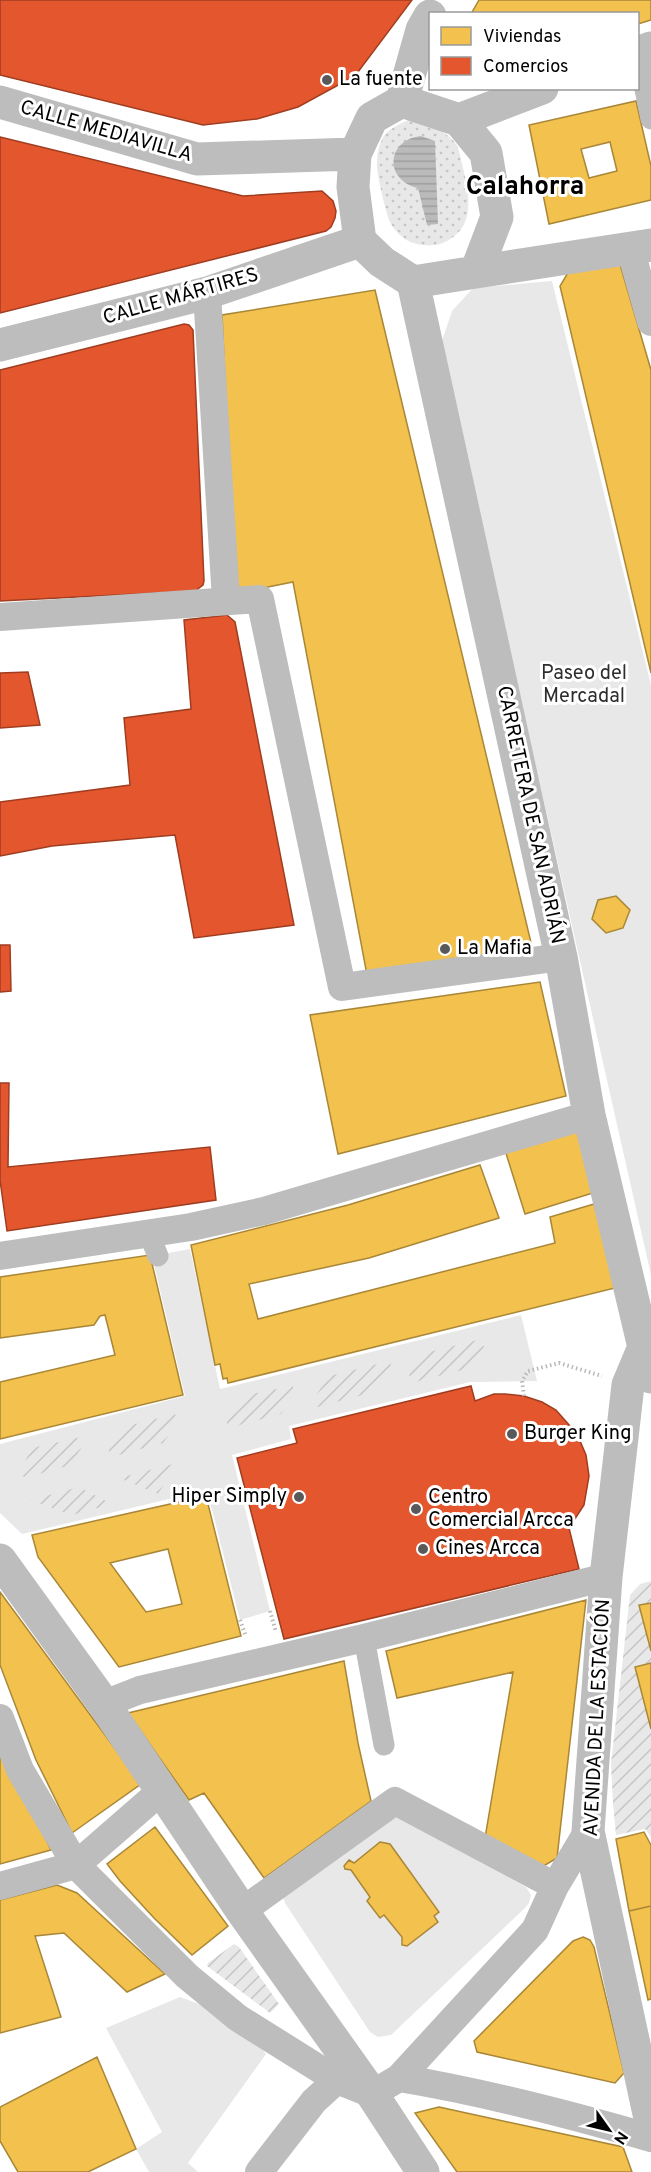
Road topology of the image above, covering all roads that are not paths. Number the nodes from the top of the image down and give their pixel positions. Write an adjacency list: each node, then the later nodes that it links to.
1 (429, 18): 4 (street)
2 (639, 59): 6 (street)
3 (537, 90): 7 (street)
4 (402, 101): 7 (street); 8 (street)
5 (0, 102): 8 (street, CALLE MEDIAVILLA)
6 (651, 119)
7 (459, 120): 11 (street)
8 (355, 154): 9 (street)
9 (360, 241): 12 (street); 13 (street, CALLE MÁRTIRES)
10 (640, 247): 11 (street); 14 (street)
11 (476, 272): 12 (street)
12 (413, 282): 18 (street, CARRETERA DE SAN ADRIÁN)
13 (207, 293): 15 (street, CALLE MÁRTIRES); 16 (street)
14 (651, 322)
15 (0, 345)
16 (226, 600): 17 (street); 18 (street)
17 (0, 617)
18 (561, 957): 19 (street, CARRETERA DE SAN ADRIÁN)
19 (589, 1115): 20 (street); 21 (street, CARRETERA DE SAN ADRIÁN)
20 (0, 1256)
21 (641, 1370): 23 (street, AVENIDA DE LA ESTACIÓN)
22 (0, 1560): 25 (street)
23 (606, 1577): 24 (street); 29 (street, AVENIDA DE LA ESTACIÓN)
24 (364, 1638): 25 (street); 27 (street)
25 (104, 1704): 28 (street)
26 (0, 1718): 30 (street)
27 (384, 1745)
28 (161, 1791): 30 (street); 33 (street)
29 (588, 1832): 32 (street); 36 (street, AVENIDA DE LA ESTACIÓN)
30 (76, 1865): 31 (street); 34 (street)
31 (0, 1886)
32 (555, 1886): 33 (street); 35 (street)
33 (242, 1911): 35 (street)
34 (337, 2080): 35 (street); 38 (street)
35 (385, 2086): 37 (street); 39 (street)
36 (651, 2123)
37 (651, 2138)
38 (259, 2172)
39 (423, 2172)

